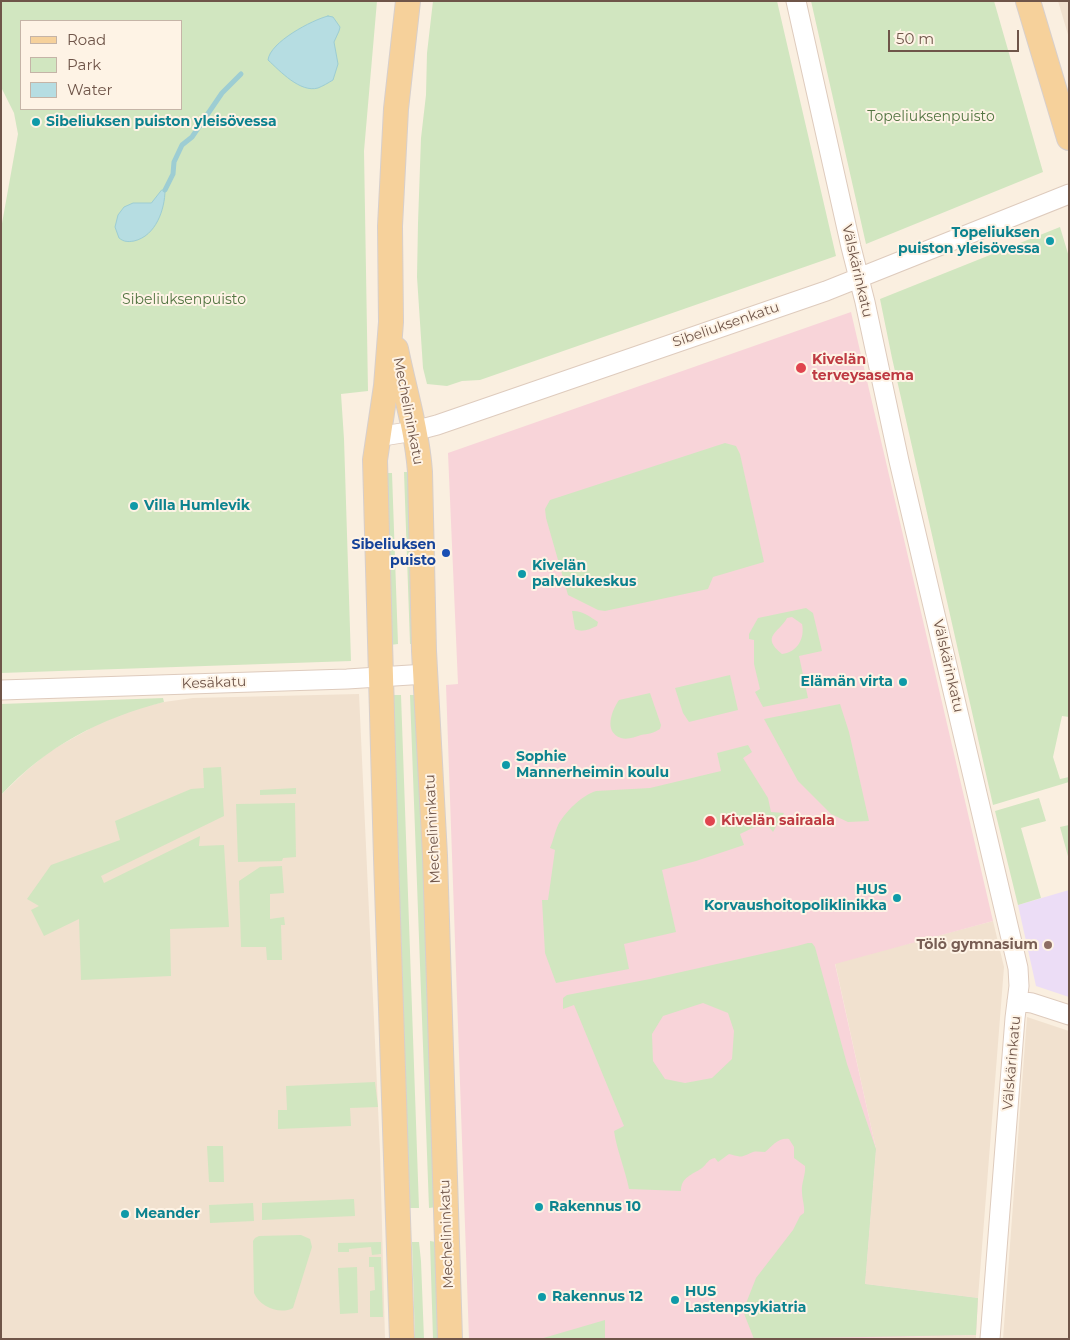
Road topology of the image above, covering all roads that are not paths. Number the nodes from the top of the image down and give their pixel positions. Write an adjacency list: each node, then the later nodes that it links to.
1 (408, 1): 7 (main road, Mechelininkatu)
2 (796, 1): 6 (street, Välskärinkatu)
3 (1028, 1): 4 (main road)
4 (1069, 138)
5 (1069, 194): 6 (street, Sibeliuksenkatu)
6 (859, 279): 8 (street, Sibeliuksenkatu); 13 (street, Välskärinkatu)
7 (391, 322): 8 (main road, Mechelininkatu); 9 (main road, Mechelininkatu)
8 (414, 431): 9 (street, Sibeliuksenkatu); 10 (main road, Mechelininkatu)
9 (377, 437): 11 (main road, Mechelininkatu)
10 (426, 674): 11 (street, Kesäkatu); 16 (main road, Mechelininkatu)
11 (380, 677): 12 (street, Kesäkatu); 15 (main road, Mechelininkatu)
12 (1, 690)
13 (1017, 1001): 14 (street); 17 (street, Välskärinkatu)
14 (1069, 1014)
15 (402, 1339)
16 (450, 1339)
17 (990, 1339)

